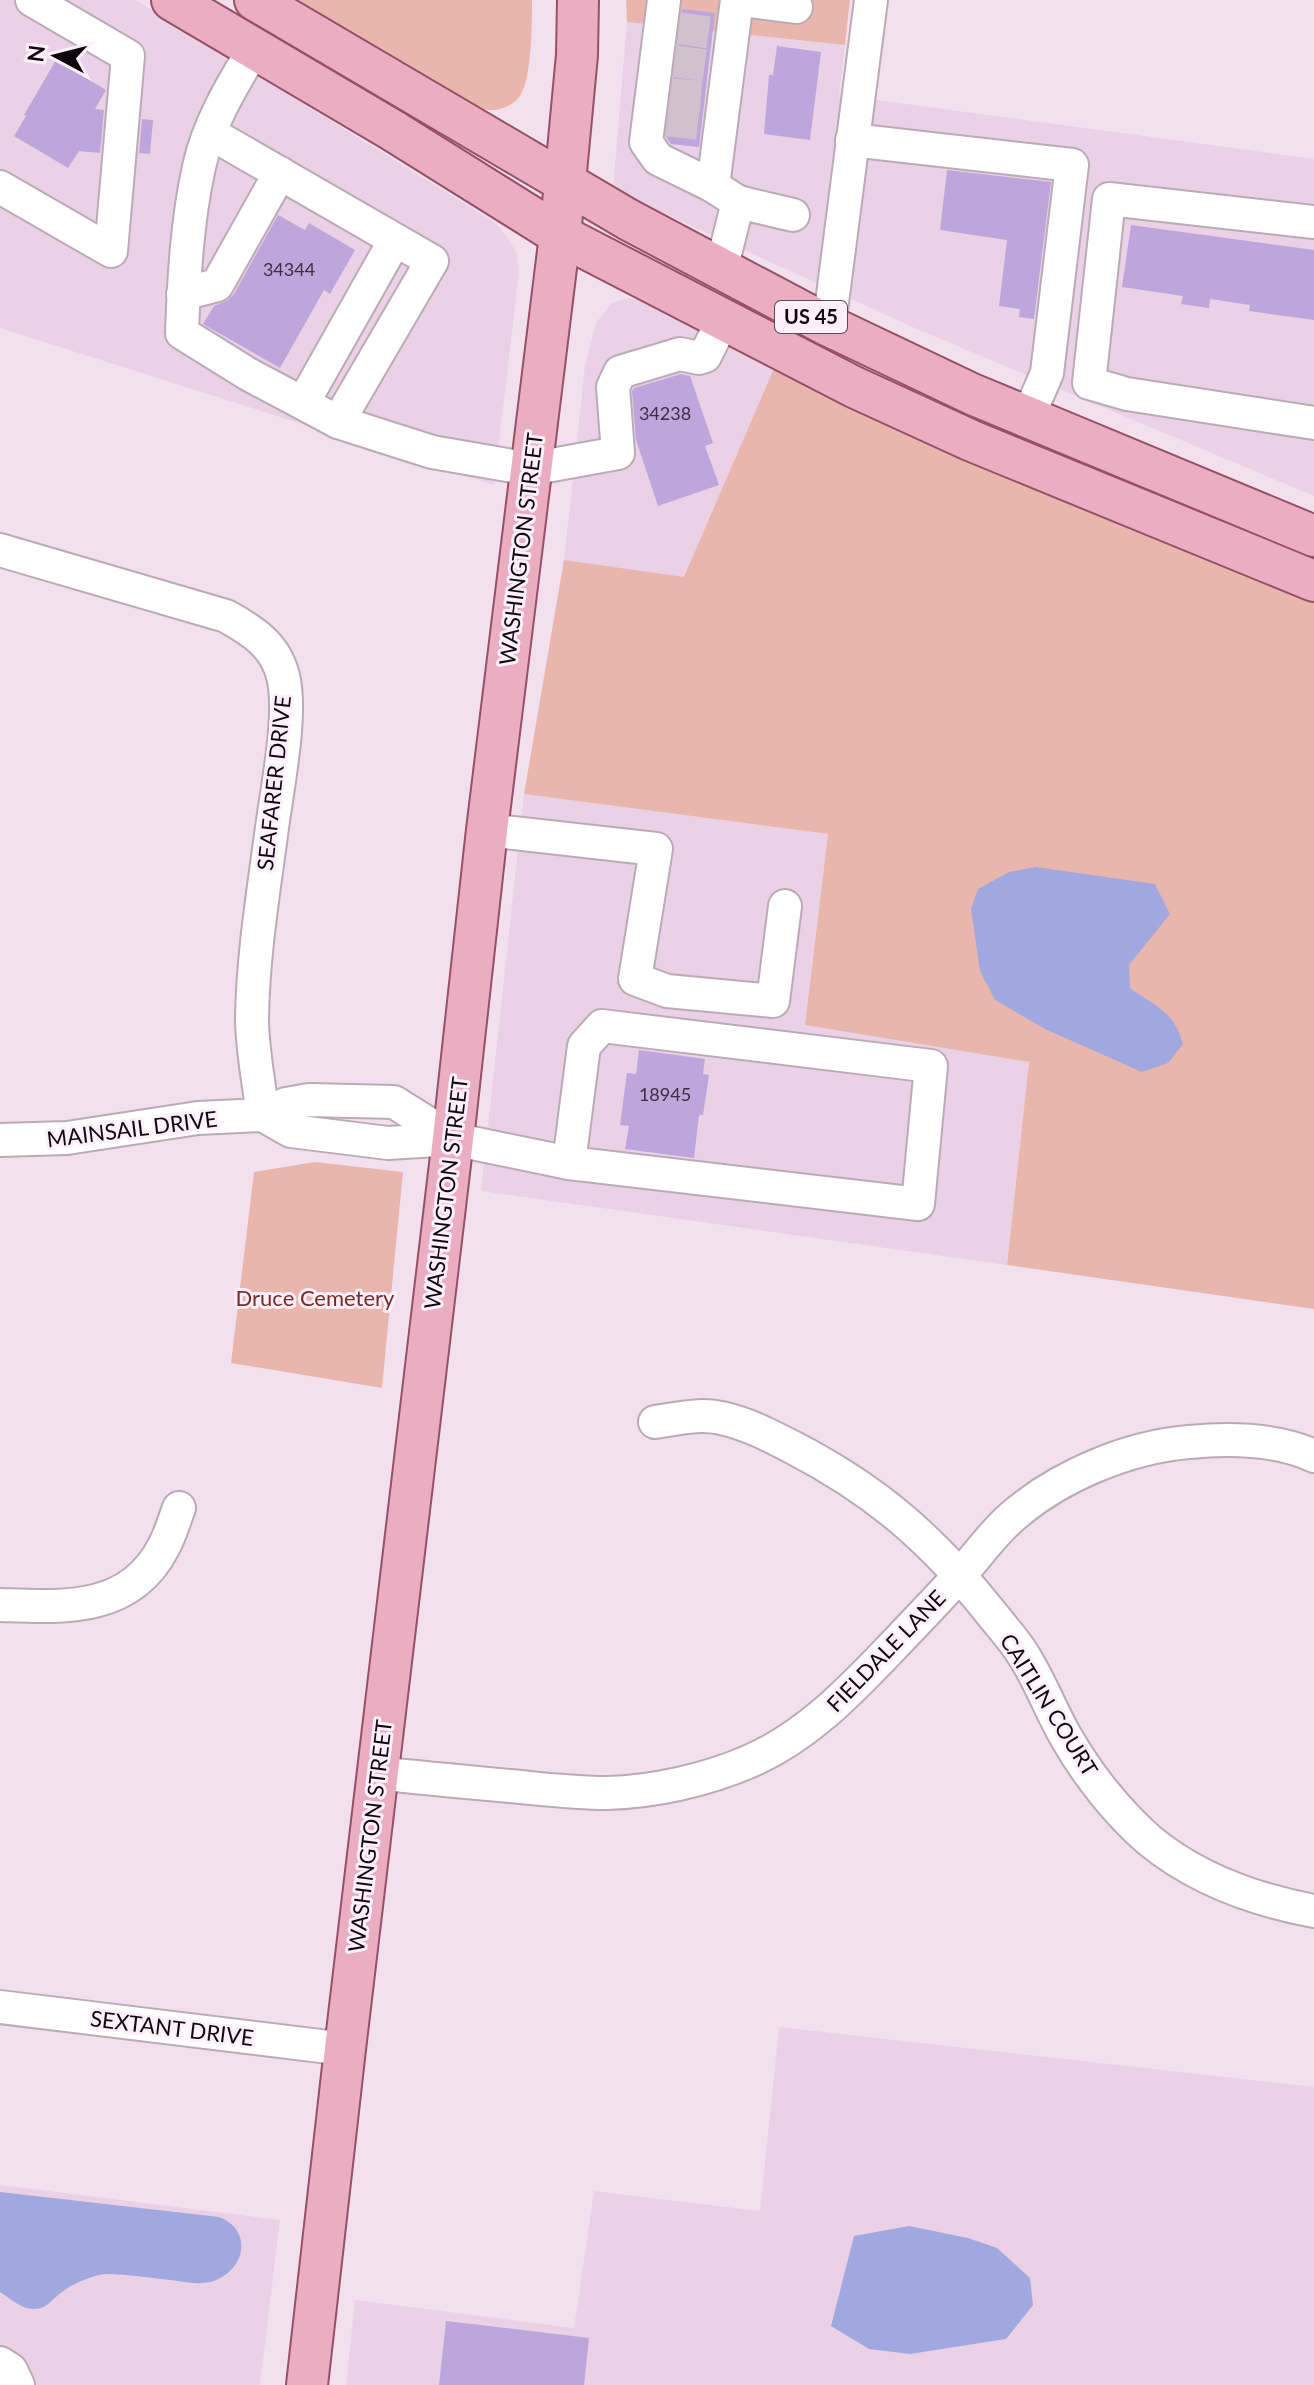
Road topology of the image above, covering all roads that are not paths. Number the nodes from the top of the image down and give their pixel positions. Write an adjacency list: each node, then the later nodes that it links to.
1 (32, 0): 14 (street)
2 (172, 0): 9 (main road, US 45)
3 (255, 0): 13 (main road, US 45)
4 (578, 0): 13 (main road, WASHINGTON STREET)
5 (739, 0): 7 (street); 15 (street)
6 (871, 0): 11 (street)
7 (796, 7)
8 (667, 18): 15 (street)
9 (254, 49): 10 (street); 18 (main road, US 45)
10 (210, 133): 12 (street); 21 (street)
11 (852, 140): 23 (street); 25 (street)
12 (280, 173): 19 (street); 21 (street)
13 (565, 182): 18 (main road, WASHINGTON STREET); 20 (main road, US 45)
14 (0, 187)
15 (725, 194): 16 (street); 20 (street)
16 (793, 215)
17 (1314, 222): 27 (street)
18 (560, 235): 22 (main road, US 45); 28 (main road, WASHINGTON STREET)
19 (395, 240): 24 (street); 26 (street)
20 (721, 270): 23 (main road, US 45)
21 (183, 294): 24 (street)
22 (723, 320): 28 (street); 31 (main road, US 45)
23 (829, 326): 25 (main road, US 45)
24 (303, 403): 26 (street)
25 (1028, 417): 29 (main road, US 45)
26 (338, 422): 28 (street)
27 (1314, 423)
28 (530, 469): 32 (main road, WASHINGTON STREET)
29 (1314, 536)
30 (0, 550): 34 (street, SEAFARER DRIVE)
31 (1314, 581)
32 (487, 830): 33 (street); 35 (main road, WASHINGTON STREET)
33 (785, 906)
34 (263, 1115): 35 (street, MAINSAIL DRIVE); 36 (street, MAINSAIL DRIVE)
35 (453, 1139): 37 (street, MAINSAIL DRIVE); 43 (main road, WASHINGTON STREET)
36 (0, 1140)
37 (569, 1163): 37 (street, MAINSAIL DRIVE)
38 (655, 1422): 41 (street, CAITLIN COURT)
39 (1314, 1456): 41 (street, FIELDALE LANE)
40 (179, 1508): 42 (street)
41 (961, 1574): 43 (street, FIELDALE LANE); 44 (street, CAITLIN COURT)
42 (0, 1605)
43 (377, 1773): 46 (main road, WASHINGTON STREET)
44 (1314, 1911)
45 (0, 2007): 46 (street, SEXTANT DRIVE)
46 (345, 2049): 49 (main road, WASHINGTON STREET)
47 (0, 2363): 48 (street)
48 (18, 2385)
49 (307, 2385)

